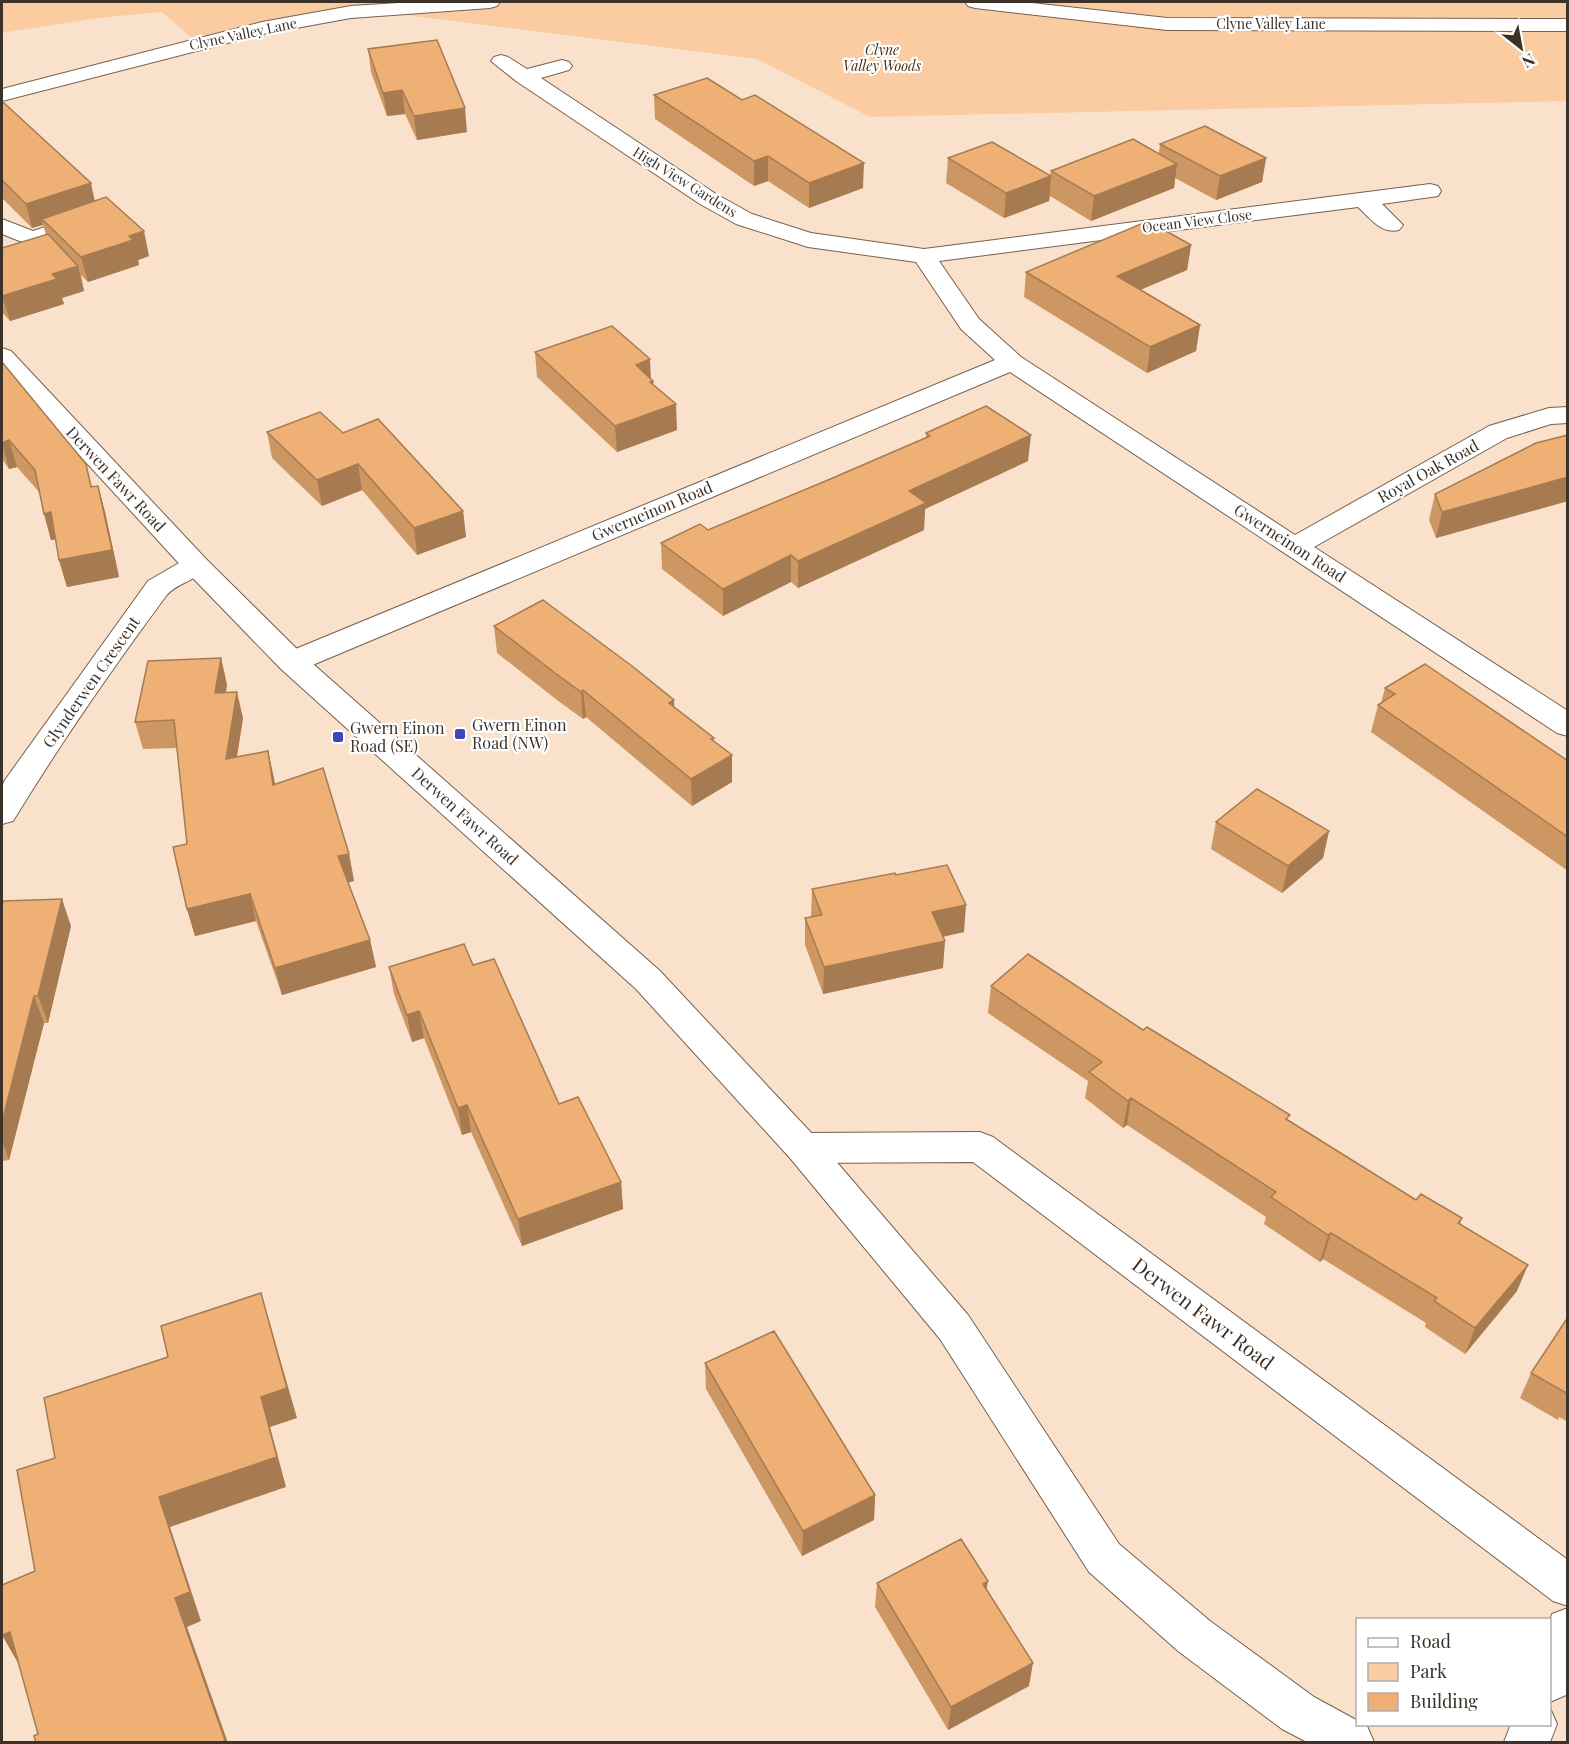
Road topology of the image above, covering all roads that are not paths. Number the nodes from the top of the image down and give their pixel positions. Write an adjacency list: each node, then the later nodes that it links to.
1 (490, 2): 7 (street, Clyne Valley Lane)
2 (975, 2): 3 (street, Clyne Valley Lane)
3 (1568, 25)
4 (501, 61): 6 (street, High View Gardens)
5 (562, 66): 6 (street)
6 (523, 77): 13 (street, High View Gardens)
7 (2, 95)
8 (1430, 191): 9 (street, Ocean View Close)
9 (1364, 200): 11 (street); 13 (street, Ocean View Close)
10 (105, 214): 12 (street)
11 (1391, 225)
12 (2, 226)
13 (924, 256): 15 (street, Gwerneinon Road)
14 (2, 356): 18 (street, Derwen Fawr Road)
15 (1012, 362): 17 (street, Gwerneinon Road); 19 (street, Gwerneinon Road)
16 (1568, 415): 17 (street, Royal Oak Road)
17 (1295, 546): 20 (street, Gwerneinon Road)
18 (196, 566): 19 (street, Derwen Fawr Road); 21 (street, Glynderwen Crescent)
19 (292, 662): 22 (street, Derwen Fawr Road)
20 (1568, 726)
21 (2, 813)
22 (803, 1148): 23 (street, Derwen Fawr Road); 27 (street, Derwen Fawr Road)
23 (1568, 1586)
24 (1568, 1629): 25 (street)
25 (1551, 1677)
26 (1534, 1726): 28 (street)
27 (1351, 1743)
28 (1527, 1743)

